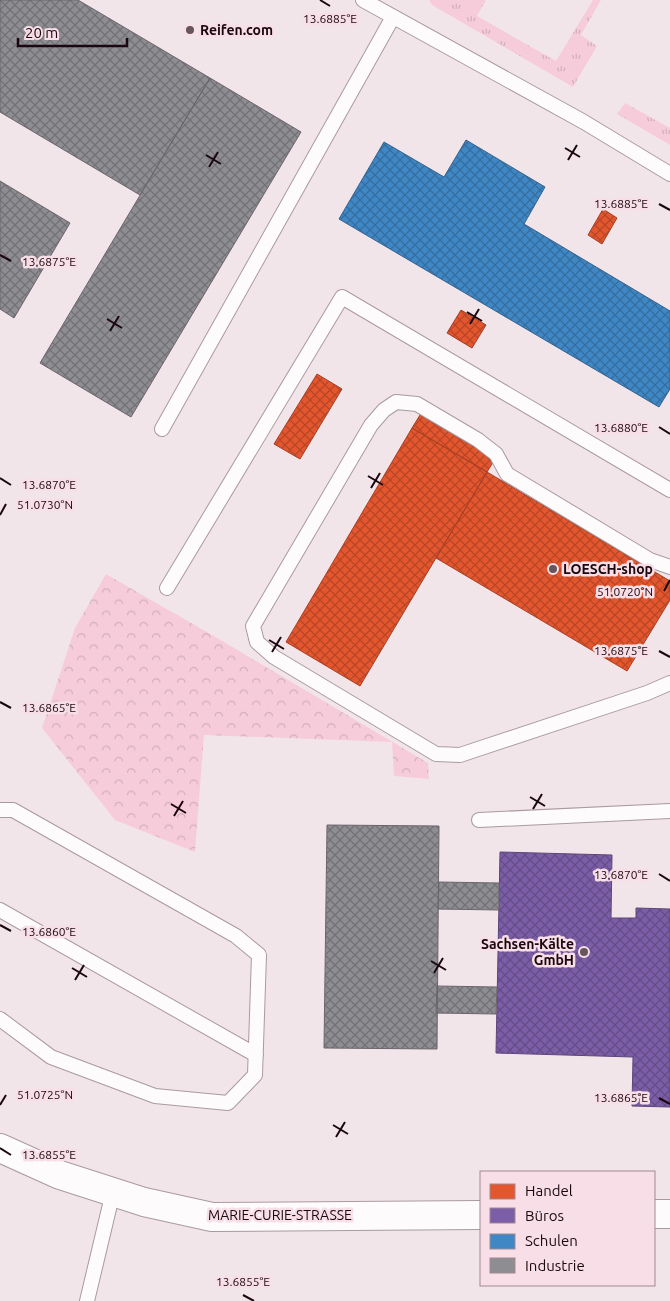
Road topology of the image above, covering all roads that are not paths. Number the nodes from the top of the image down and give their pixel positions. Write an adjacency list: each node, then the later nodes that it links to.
1 (363, 0): 2 (lane)
2 (393, 17): 3 (lane); 4 (lane)
3 (670, 174)
4 (162, 429)
5 (670, 490): 7 (lane)
6 (670, 567): 8 (lane)
7 (168, 588)
8 (670, 684)
9 (0, 810): 14 (lane)
10 (670, 811): 11 (lane)
11 (479, 820)
12 (0, 910): 14 (lane)
13 (0, 1019): 14 (lane)
14 (256, 1055)
15 (0, 1148): 16 (street, MARIE-CURIE-STRASSE)
16 (113, 1192): 19 (street, MARIE-CURIE-STRASSE); 20 (lane)
17 (655, 1214): 18 (street)
18 (670, 1214)
19 (480, 1215)
20 (87, 1301)

